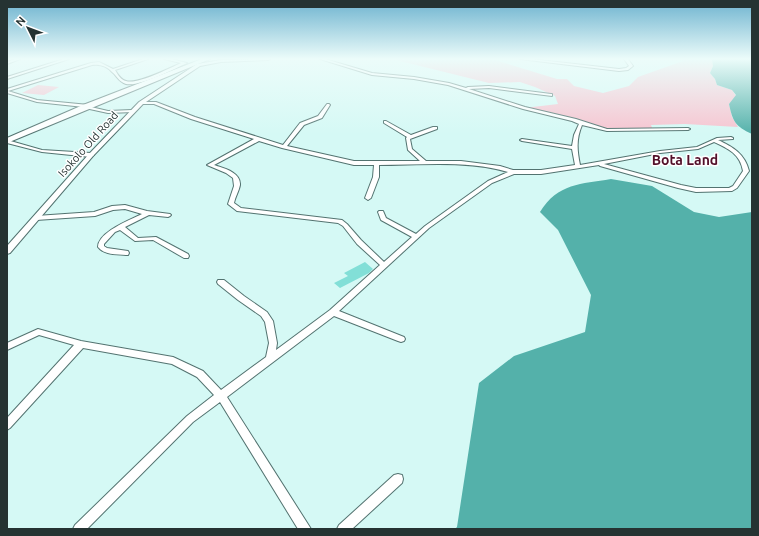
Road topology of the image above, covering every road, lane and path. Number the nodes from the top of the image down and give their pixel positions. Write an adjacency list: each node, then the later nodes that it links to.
1 (29, 84): 6 (street)
2 (144, 84): 10 (highway)
3 (168, 84): 8 (street, Isokolo Old Road)
4 (444, 84): 5 (street)
5 (466, 89): 7 (street); 13 (street)
6 (7, 91): 10 (street)
7 (551, 95)
8 (141, 103): 11 (street, Isokolo Old Road); 18 (street)
9 (328, 105): 22 (street)
10 (87, 106): 11 (street); 20 (highway)
11 (132, 111): 24 (street, Isokolo Old Road)
12 (386, 122): 16 (street)
13 (581, 124): 15 (street); 23 (street)
14 (435, 128): 16 (street)
15 (688, 129)
16 (410, 137): 26 (street)
17 (731, 138): 21 (street)
18 (258, 139): 22 (street); 40 (street)
19 (522, 140): 23 (street)
20 (7, 141): 24 (street)
21 (715, 141): 27 (street); 27 (street)
22 (284, 147): 25 (street)
23 (573, 148): 28 (street)
24 (91, 155): 34 (street, Isokolo Old Road)
25 (377, 163): 26 (street); 30 (street)
26 (425, 163): 29 (street)
27 (596, 164): 28 (street)
28 (578, 167): 29 (street)
29 (513, 172): 36 (street)
30 (368, 198)
31 (381, 212): 36 (street)
32 (148, 213): 33 (street); 34 (street); 35 (street)
33 (168, 215)
34 (36, 218): 37 (street, Isokolo Old Road)
35 (120, 227): 38 (street); 39 (street)
36 (417, 236): 40 (street)
37 (7, 251)
38 (126, 253)
39 (186, 256)
40 (385, 266): 42 (street)
41 (221, 282): 46 (street)
42 (333, 312): 43 (street); 46 (street)
43 (401, 339)
44 (81, 344): 45 (street); 47 (street); 48 (street)
45 (7, 347)
46 (270, 360): 47 (street)
47 (220, 395): 50 (street); 51 (street)
48 (7, 425)
49 (398, 479): 52 (street)
50 (79, 529)
51 (305, 529)
52 (343, 529)

